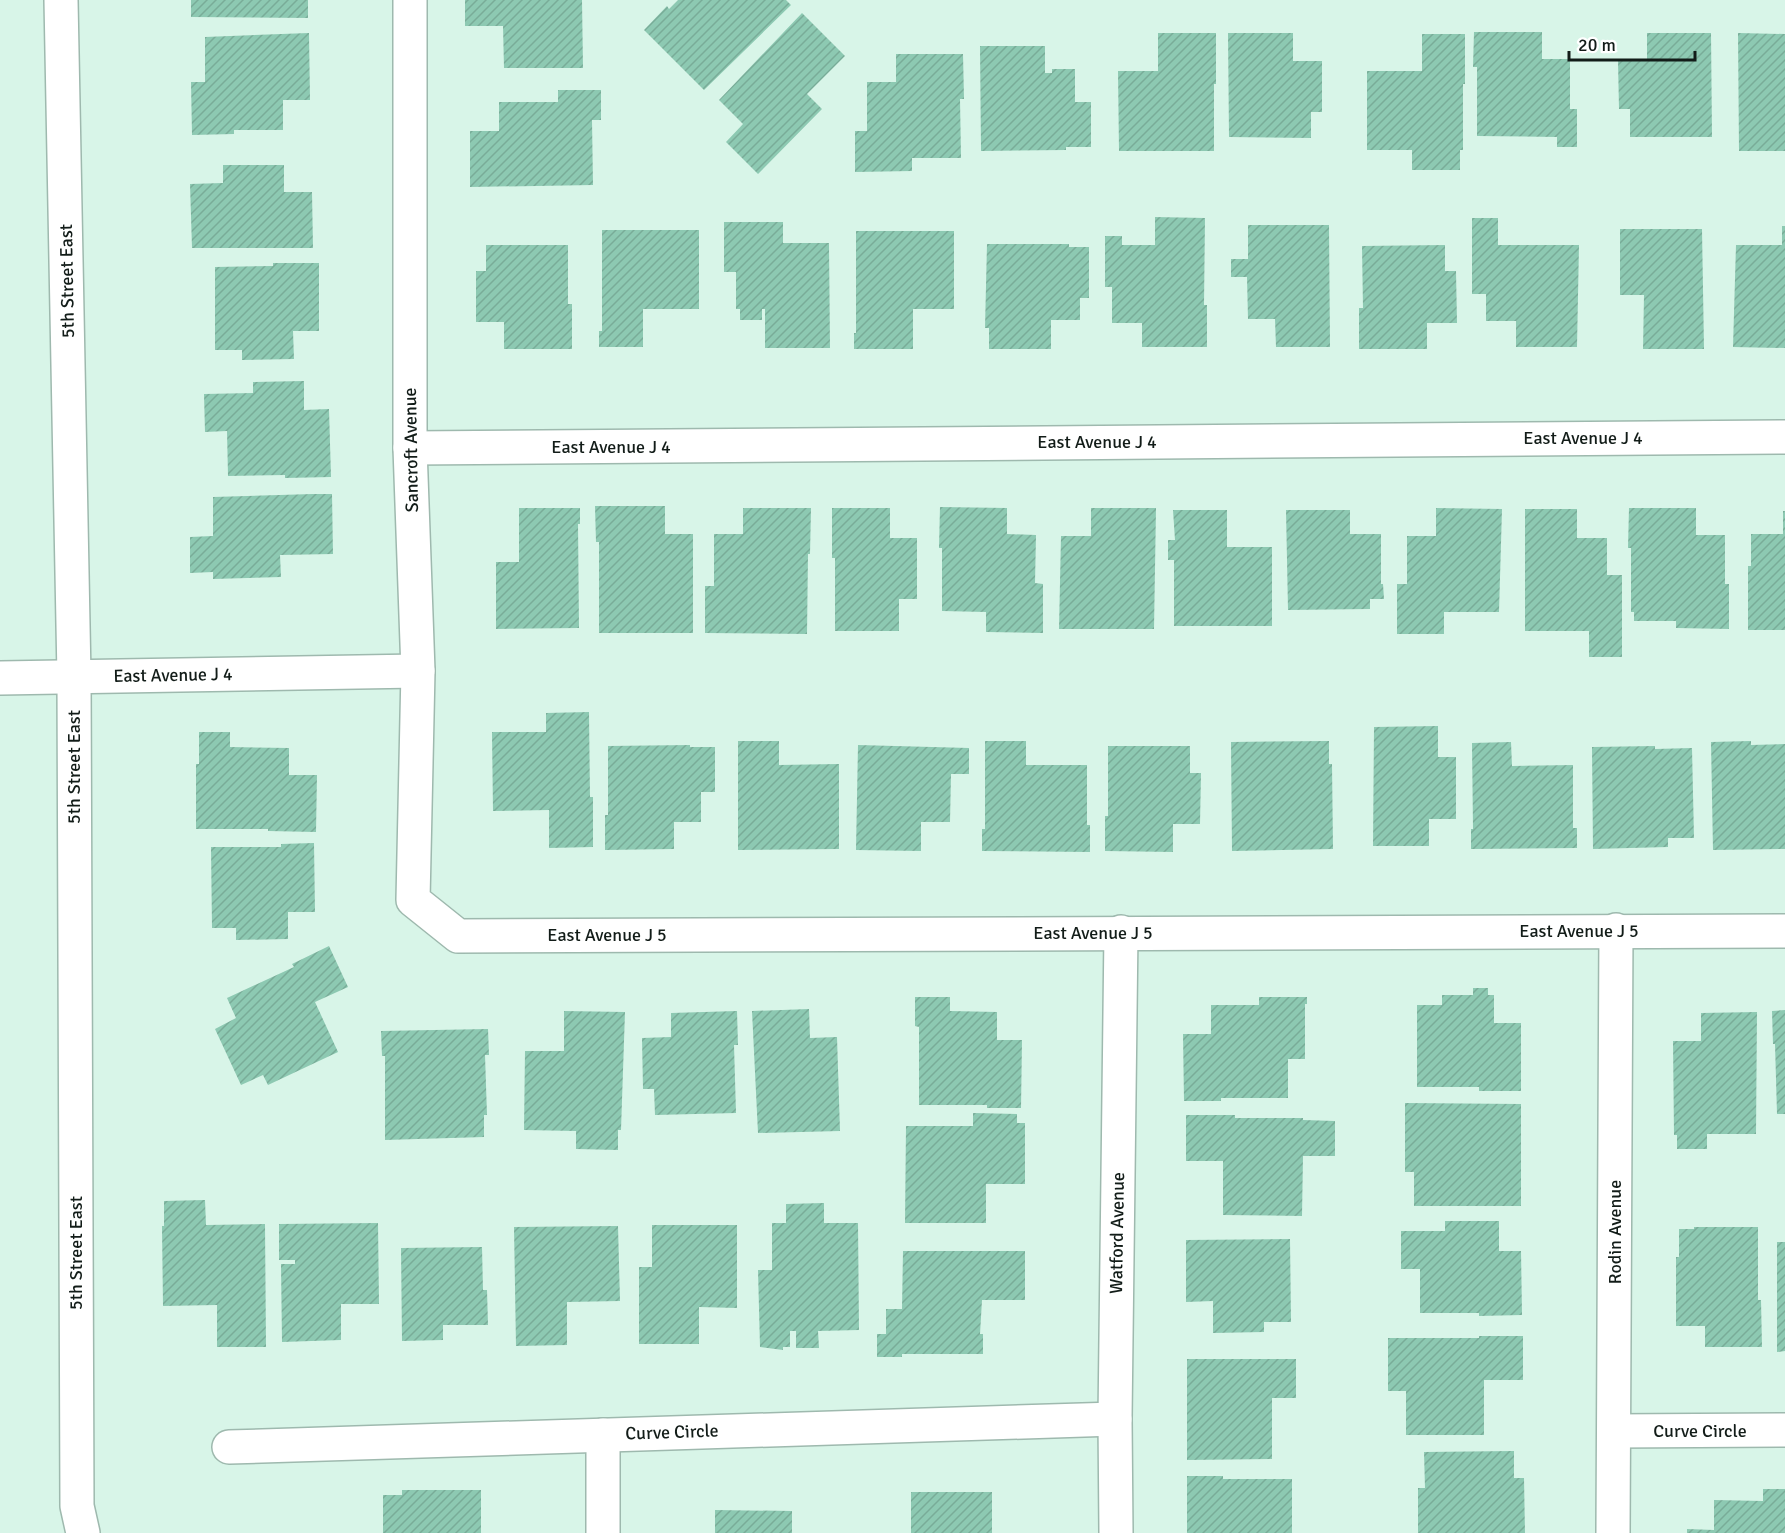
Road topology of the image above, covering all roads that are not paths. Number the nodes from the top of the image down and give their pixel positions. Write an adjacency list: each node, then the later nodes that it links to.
1 (61, 0): 6 (street, 5th Street East)
2 (410, 0): 4 (street, Sancroft Avenue)
3 (1785, 436): 4 (street, East Avenue J 4)
4 (410, 448): 5 (street, Sancroft Avenue)
5 (418, 671): 6 (street, East Avenue J 4); 8 (street, Sancroft Avenue)
6 (74, 677): 7 (street, East Avenue J 4); 17 (street, 5th Street East)
7 (0, 678)
8 (413, 900): 11 (street, East Avenue J 5)
9 (1616, 930): 10 (street, East Avenue J 5); 11 (street, East Avenue J 5); 14 (street, Rodin Avenue)
10 (1785, 931)
11 (1121, 932): 12 (street, Watford Avenue)
12 (1115, 1419): 15 (street, Curve Circle); 19 (street, Watford Avenue)
13 (1785, 1430): 14 (street, Curve Circle)
14 (1614, 1431): 20 (street, Rodin Avenue)
15 (603, 1435): 16 (street, Curve Circle); 18 (street)
16 (229, 1447)
17 (83, 1533)
18 (603, 1533)
19 (1116, 1533)
20 (1613, 1533)

